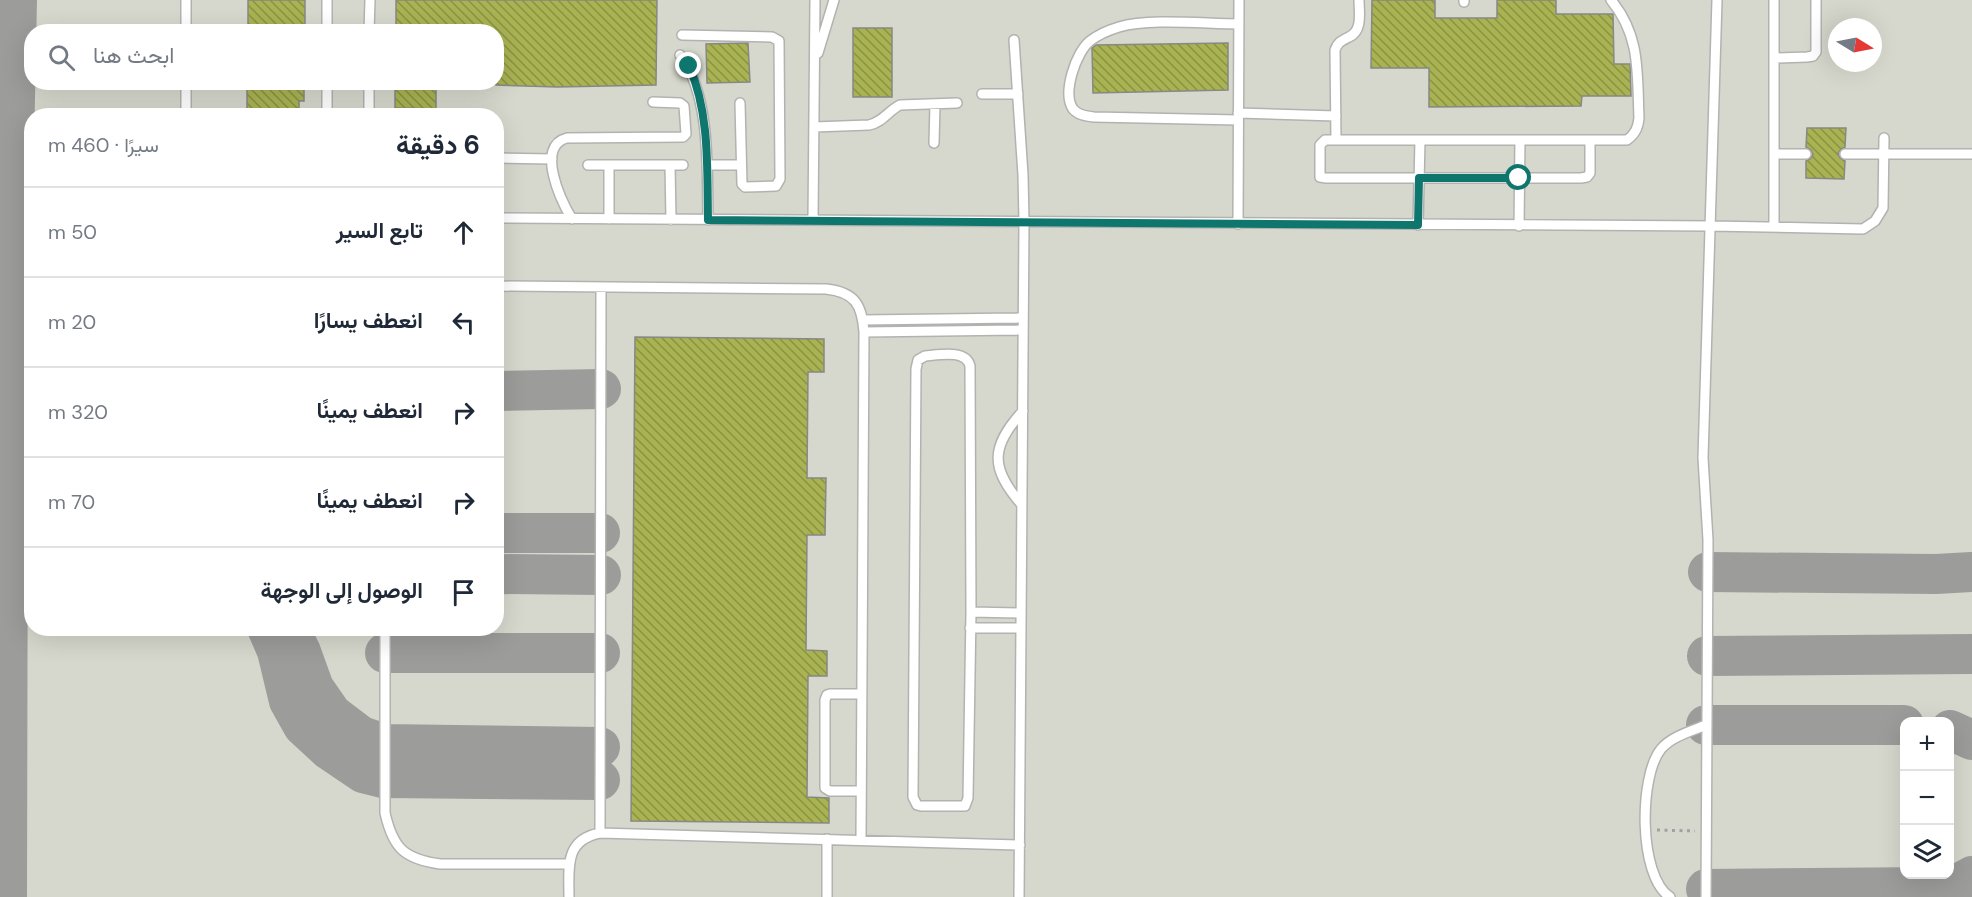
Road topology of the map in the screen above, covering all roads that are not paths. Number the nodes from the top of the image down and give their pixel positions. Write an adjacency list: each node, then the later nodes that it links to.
1 (186, 0): 12 (lane)
2 (327, 0): 13 (lane)
3 (370, 0): 14 (lane)
4 (815, 0): 20 (lane)
5 (834, 0): 20 (lane)
6 (1239, 0): 15 (lane)
7 (1359, 0): 33 (lane)
8 (1611, 0): 40 (lane)
9 (1717, 0): 67 (lane)
10 (1774, 0): 19 (lane)
11 (1816, 0): 19 (lane)
12 (186, 24)
13 (327, 24)
14 (369, 24)
15 (1239, 24): 34 (lane); 34 (lane)
16 (682, 36): 54 (lane)
17 (1014, 40): 25 (lane)
18 (680, 55): 53 (lane)
19 (1774, 58): 42 (lane)
20 (815, 64): 35 (lane)
21 (186, 90): 30 (lane)
22 (327, 90): 31 (lane)
23 (369, 90): 32 (lane)
24 (982, 94): 25 (lane)
25 (1018, 94): 63 (lane)
26 (653, 102): 48 (lane)
27 (740, 103): 54 (lane)
28 (957, 103): 29 (lane)
29 (935, 104): 35 (lane); 41 (lane)
30 (186, 108)
31 (327, 108)
32 (369, 108)
33 (1336, 116): 34 (lane); 37 (lane)
34 (1238, 117): 64 (lane)
35 (814, 127): 62 (lane)
36 (1884, 138): 45 (lane)
37 (1336, 140): 38 (lane); 55 (lane)
38 (1420, 140): 39 (lane); 55 (lane)
39 (1520, 140): 40 (lane); 56 (lane)
40 (1590, 141): 56 (lane)
41 (934, 143)
42 (1775, 154): 43 (lane); 68 (lane)
43 (1806, 154)
44 (1845, 154): 45 (lane)
45 (1884, 154): 46 (lane); 68 (lane)
46 (1972, 154)
47 (504, 158): 48 (lane)
48 (552, 159): 58 (lane)
49 (588, 165): 50 (lane)
50 (609, 165): 51 (lane); 59 (lane)
51 (670, 165): 52 (lane); 60 (lane)
52 (683, 165)
53 (707, 165): 54 (lane); 61 (lane)
54 (741, 165)
55 (1419, 178): 56 (lane); 65 (lane)
56 (1519, 178): 66 (lane)
57 (504, 218): 58 (lane)
58 (573, 219): 59 (lane)
59 (609, 219): 60 (lane)
60 (671, 220): 61 (lane)
61 (708, 220): 62 (lane)
62 (813, 220): 63 (lane)
63 (1024, 221): 64 (lane); 71 (lane)
64 (1238, 224): 65 (lane)
65 (1418, 225): 66 (lane)
66 (1519, 226): 67 (lane)
67 (1712, 226): 68 (lane); 83 (lane)
68 (1774, 227)
69 (504, 286): 70 (lane)
70 (601, 288): 72 (lane); 85 (lane)
71 (1023, 318): 72 (lane); 73 (lane)
72 (863, 320): 74 (lane)
73 (1023, 330): 74 (lane); 75 (lane)
74 (864, 332): 82 (lane)
75 (1023, 411): 76 (lane); 76 (lane)
76 (1022, 505): 78 (lane)
77 (971, 612): 78 (lane); 79 (lane); 79 (lane)
78 (1021, 613): 80 (lane)
79 (970, 628): 80 (lane)
80 (1021, 628): 88 (lane)
81 (385, 636): 89 (lane)
82 (862, 694): 84 (lane); 84 (lane)
83 (1707, 725): 93 (lane); 94 (lane)
84 (861, 791): 87 (lane)
85 (600, 833): 86 (lane); 89 (lane)
86 (827, 840): 87 (lane); 91 (lane)
87 (861, 840): 88 (lane)
88 (1020, 845): 92 (lane)
89 (569, 864): 90 (lane)
90 (569, 897)
91 (827, 897)
92 (1019, 897)
93 (1670, 897)
94 (1706, 897)

